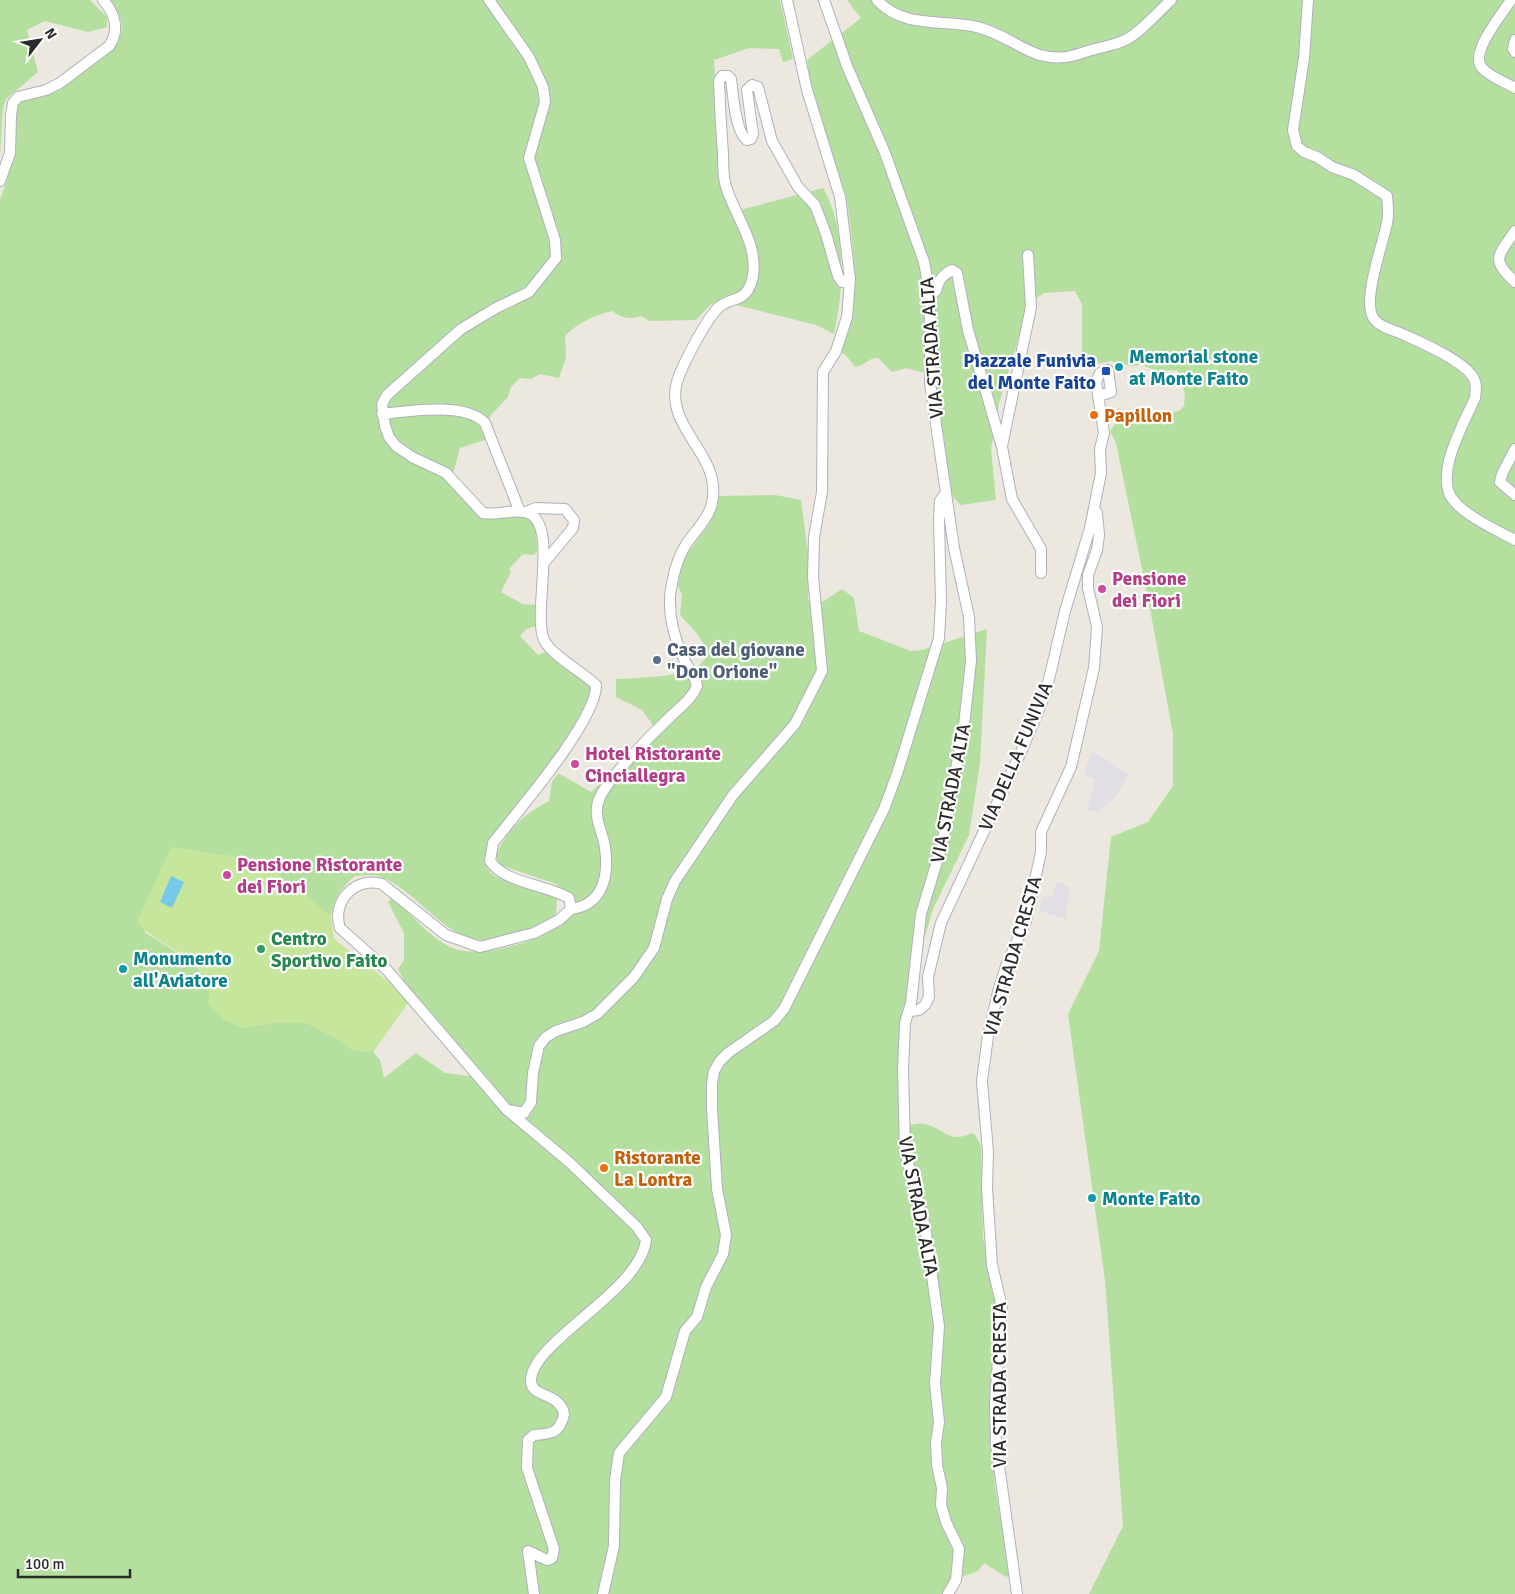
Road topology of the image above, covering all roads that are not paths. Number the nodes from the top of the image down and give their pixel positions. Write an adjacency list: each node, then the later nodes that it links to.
1 (103, 0): 12 (street)
2 (489, 0): 19 (street)
3 (787, 0): 15 (street)
4 (824, 0): 17 (street, VIA STRADA ALTA)
5 (877, 0): 6 (street)
6 (1171, 0)
7 (1308, 0): 26 (street)
8 (1511, 0): 11 (street)
9 (1515, 40): 10 (street)
10 (1515, 52)
11 (1515, 88)
12 (0, 180)
13 (1515, 231): 16 (street)
14 (1028, 254): 20 (street)
15 (850, 279): 29 (street); 31 (street)
16 (1515, 282)
17 (930, 294): 20 (street); 22 (street, VIA STRADA ALTA)
18 (1099, 396): 24 (street, VIA DELLA FUNIVIA)
19 (382, 414): 25 (street); 25 (street)
20 (1002, 447): 28 (street)
21 (1515, 449): 23 (street)
22 (946, 492): 30 (street, VIA STRADA ALTA); 33 (street)
23 (1515, 496)
24 (1094, 508): 30 (street, VIA DELLA FUNIVIA); 35 (street, VIA STRADA CRESTA)
25 (523, 512): 27 (street); 27 (street)
26 (1515, 540)
27 (543, 564): 29 (street)
28 (1041, 573)
29 (572, 909): 31 (street)
30 (910, 1012): 34 (street, VIA STRADA ALTA)
31 (507, 1110): 32 (street)
32 (534, 1594)
33 (602, 1594)
34 (948, 1594)
35 (1017, 1594)

